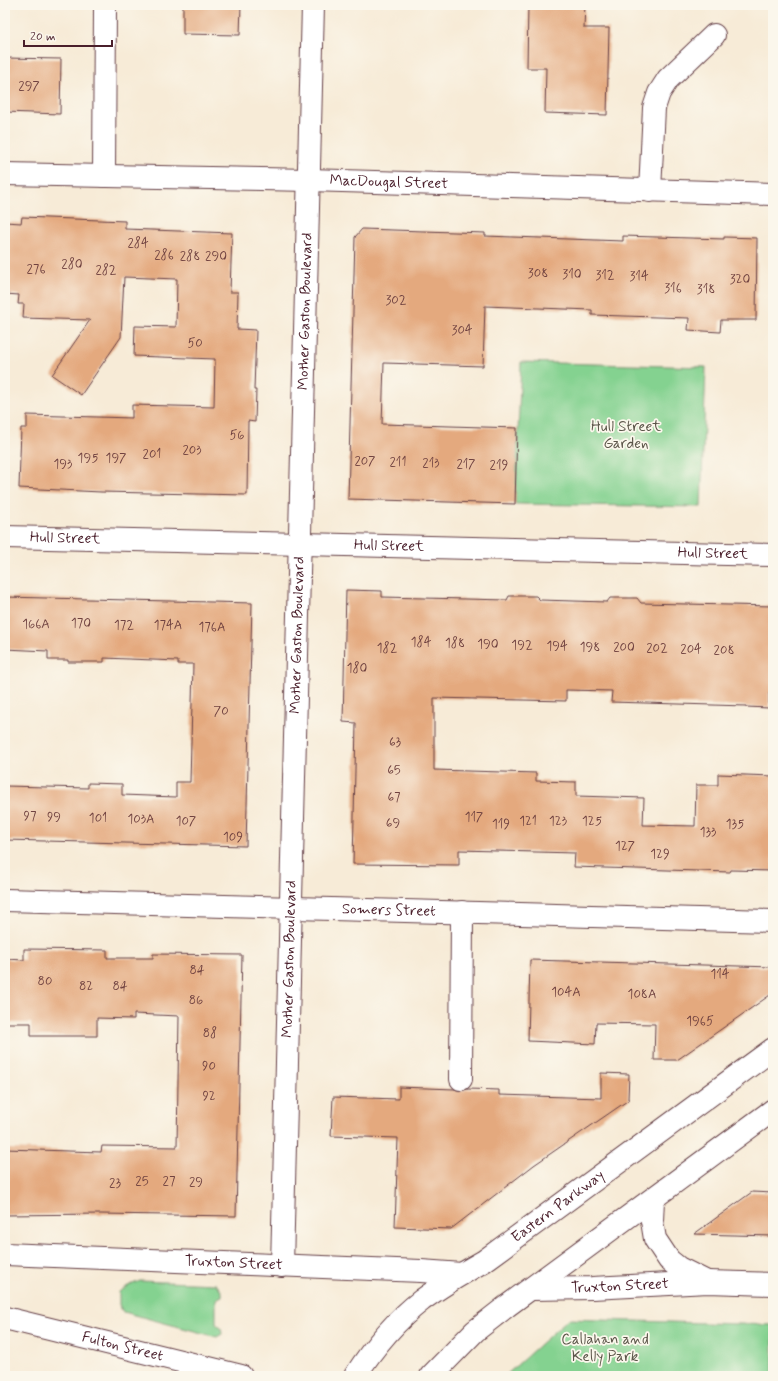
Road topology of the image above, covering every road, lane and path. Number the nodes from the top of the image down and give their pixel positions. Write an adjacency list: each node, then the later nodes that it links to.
1 (105, 5): 5 (street)
2 (313, 5): 6 (street, Mother Gaston Boulevard)
3 (714, 35): 7 (street)
4 (5, 174): 5 (street, MacDougal Street)
5 (104, 176): 6 (street, MacDougal Street)
6 (309, 180): 7 (street, MacDougal Street); 10 (street, Mother Gaston Boulevard)
7 (650, 191): 8 (street, MacDougal Street)
8 (773, 194)
9 (5, 537): 10 (street, Hull Street)
10 (301, 544): 11 (street, Hull Street); 13 (street, Mother Gaston Boulevard)
11 (773, 555)
12 (5, 900): 13 (street, Somers Street)
13 (291, 907): 14 (street, Somers Street); 21 (street, Mother Gaston Boulevard)
14 (462, 912): 15 (street, Somers Street); 17 (street)
15 (773, 921)
16 (773, 1049): 22 (street, Eastern Parkway)
17 (461, 1079)
18 (773, 1110): 19 (street)
19 (653, 1199): 23 (street, Truxton Street); 25 (street)
20 (5, 1254): 21 (street, Truxton Street)
21 (282, 1266): 22 (street, Truxton Street)
22 (462, 1274): 28 (street, Eastern Parkway)
23 (708, 1282): 24 (street, Truxton Street); 25 (street, Truxton Street)
24 (773, 1284)
25 (532, 1289): 29 (street)
26 (5, 1318): 27 (street, Fulton Street)
27 (241, 1376)
28 (354, 1376)
29 (431, 1376)

